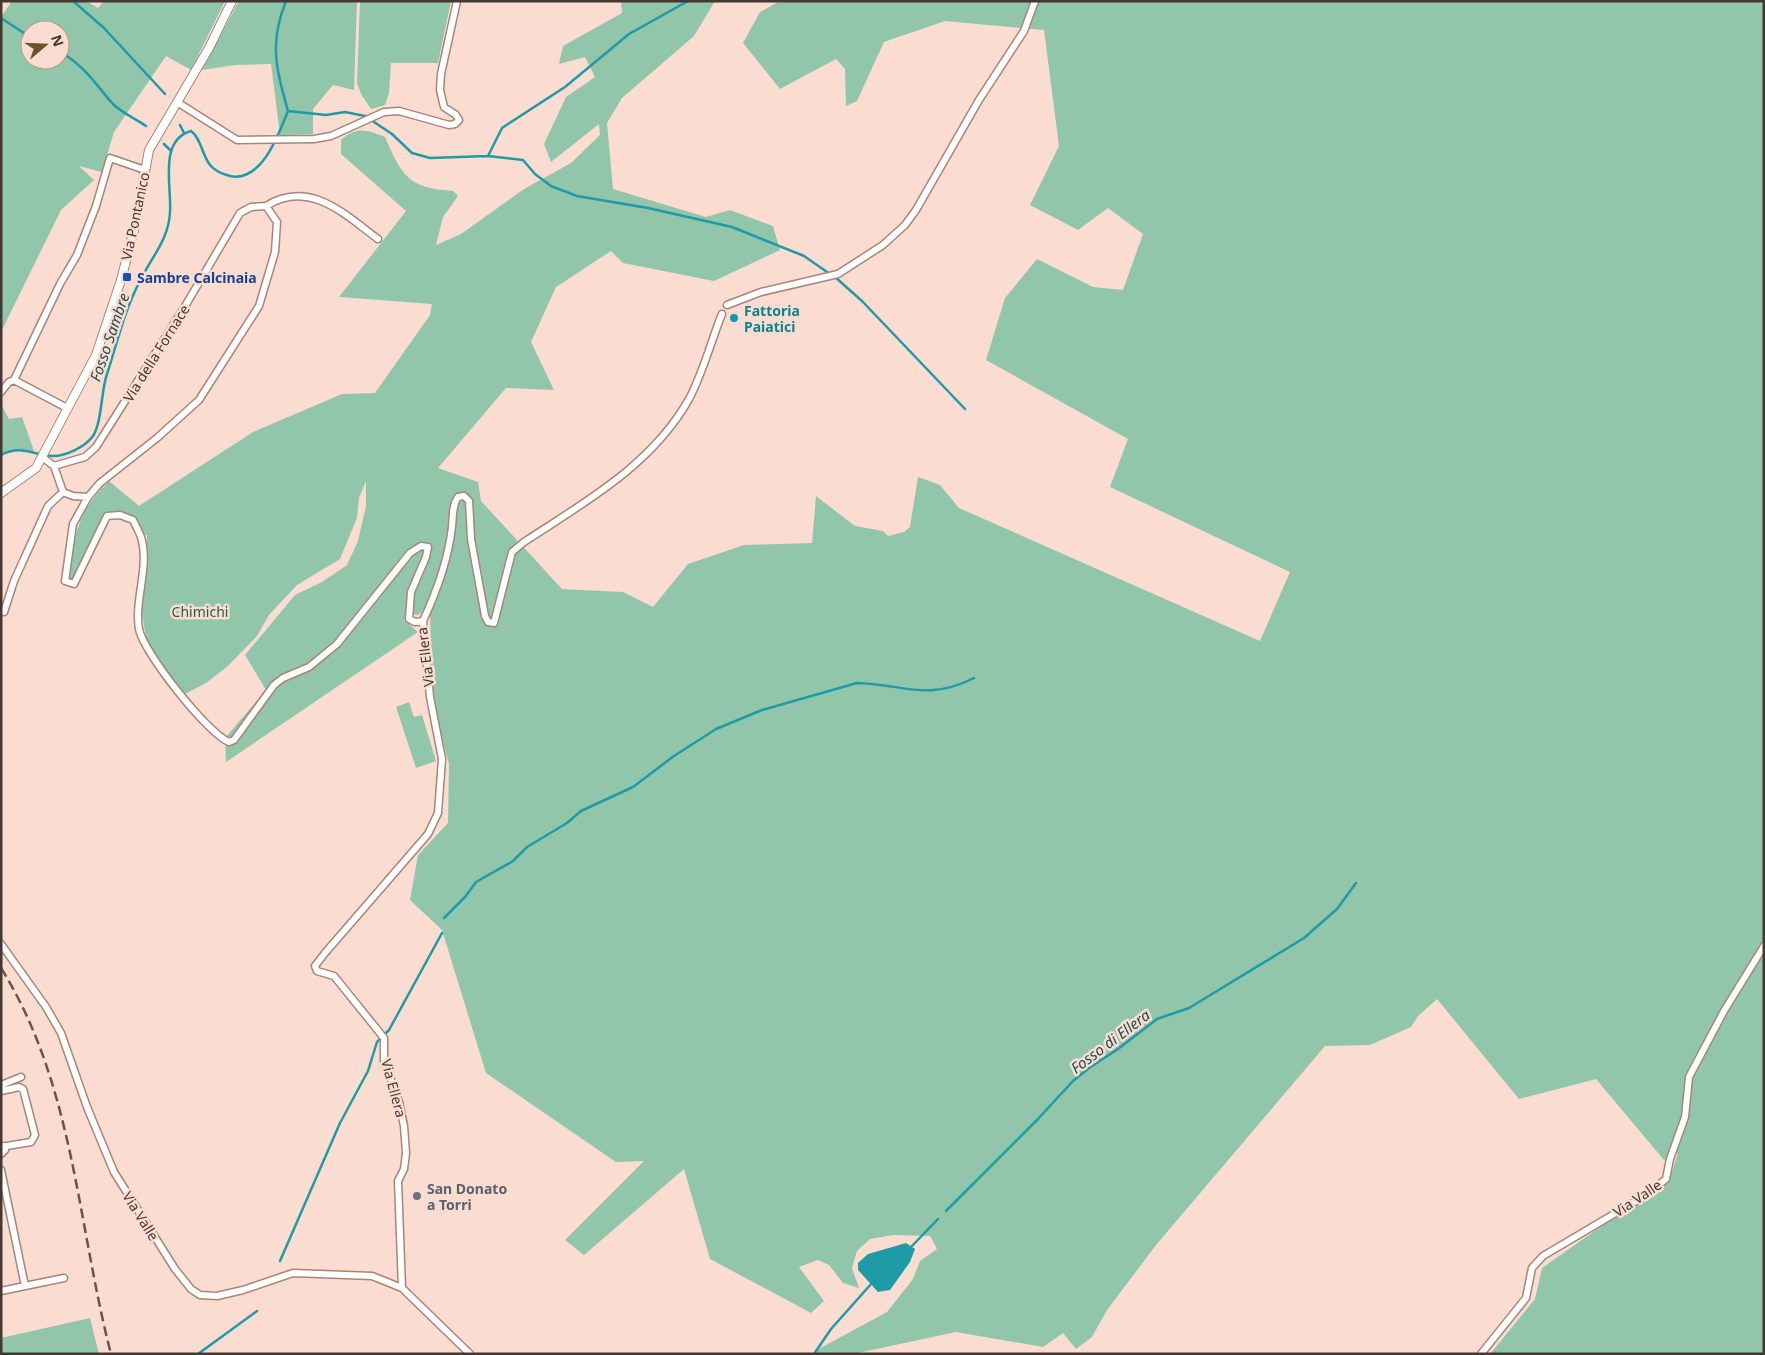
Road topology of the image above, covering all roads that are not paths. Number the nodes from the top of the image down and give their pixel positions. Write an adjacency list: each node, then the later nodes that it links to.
1 (232, 1): 4 (street, Via Pontanico)
2 (457, 1): 4 (street)
3 (1035, 1): 8 (street)
4 (177, 102): 5 (street, Via Pontanico)
5 (145, 170): 10 (street); 12 (street, Via Pontanico)
6 (266, 206): 7 (street, Via della Fornace); 14 (street, Via della Fornace); 17 (street)
7 (378, 239)
8 (727, 305)
9 (722, 314): 19 (street)
10 (14, 380): 11 (street); 12 (street)
11 (1, 392)
12 (67, 408): 13 (street, Via Pontanico)
13 (42, 456): 14 (street); 16 (street, Via Pontanico)
14 (54, 466): 15 (street)
15 (63, 492): 17 (street); 18 (street)
16 (1, 493)
17 (88, 497): 19 (street, Via Ellera)
18 (1, 611)
19 (423, 621): 30 (street, Via Ellera)
20 (1, 944): 30 (street, Via Valle)
21 (1764, 946): 33 (street, Via Valle)
22 (21, 1077): 23 (street)
23 (1, 1085)
24 (1, 1091): 25 (street)
25 (2, 1146): 26 (street)
26 (1, 1154)
27 (1, 1170): 29 (street)
28 (64, 1278): 29 (street)
29 (26, 1286): 31 (street)
30 (402, 1288): 32 (street)
31 (1, 1291)
32 (470, 1354)
33 (1481, 1354)

